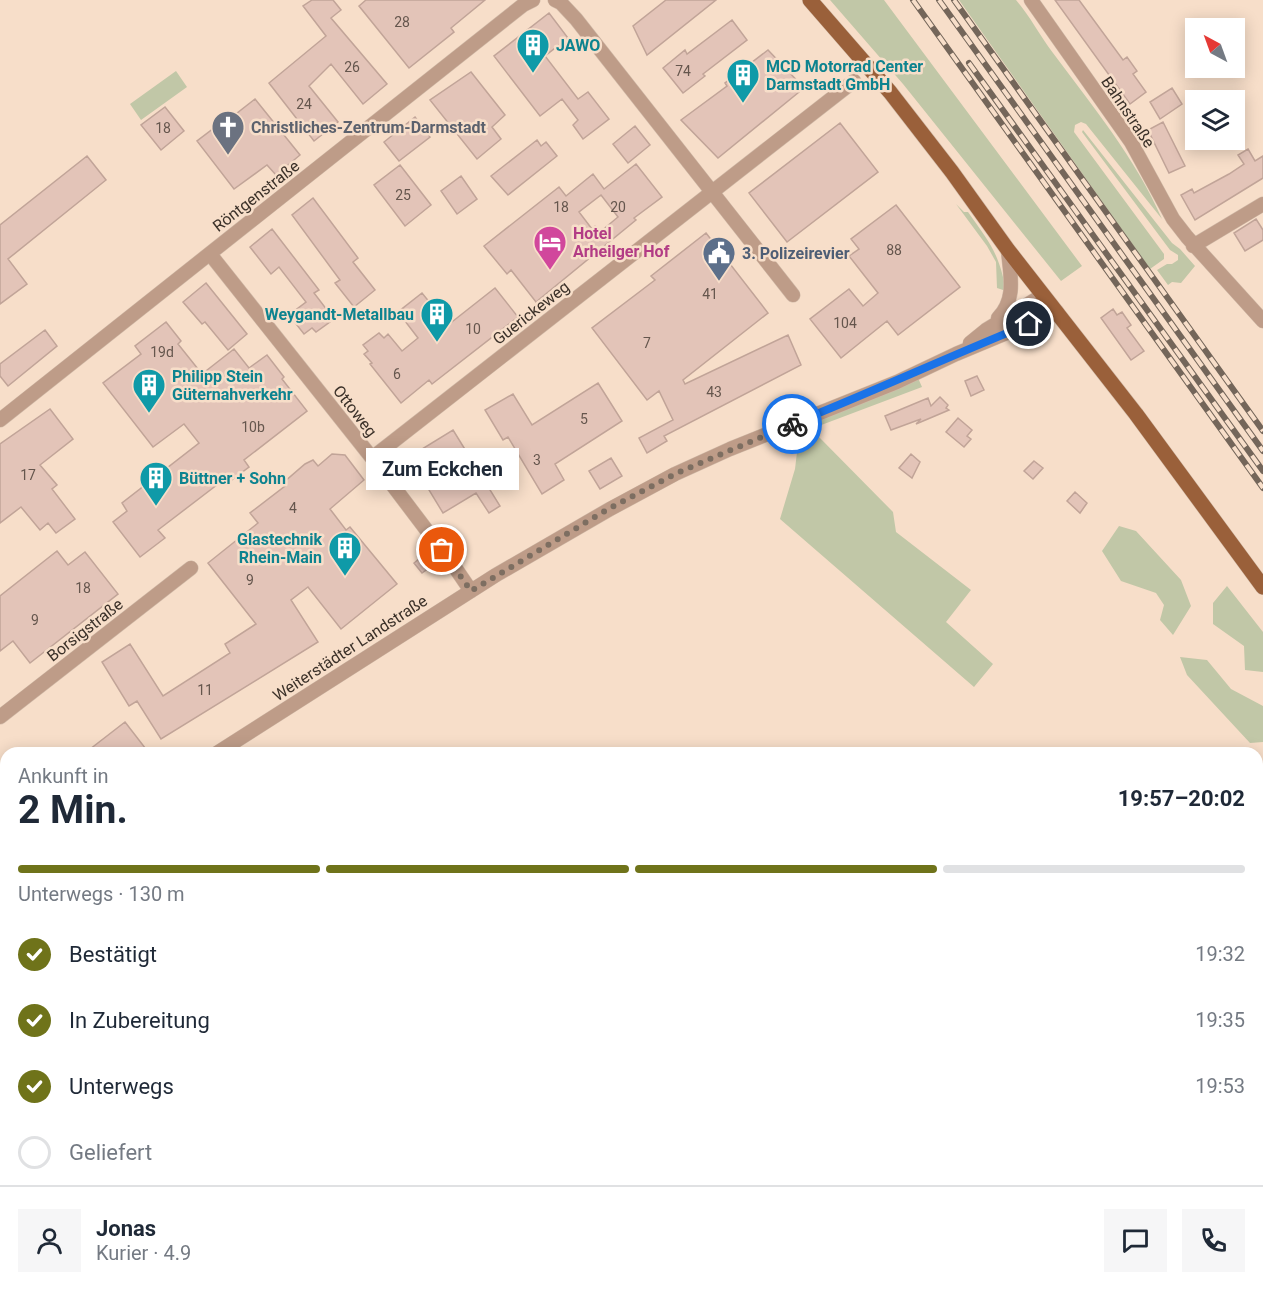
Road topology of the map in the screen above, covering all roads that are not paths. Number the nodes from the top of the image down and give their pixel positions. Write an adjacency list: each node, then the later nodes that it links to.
1 (533, 0): 10 (street, Röntgenstraße)
2 (555, 0): 6 (street)
3 (810, 0): 9 (main road)
4 (1031, 0): 8 (street, Bahnstraße)
5 (854, 81): 6 (street, Guerickeweg)
6 (711, 194): 11 (street); 18 (street, Guerickeweg)
7 (1263, 204): 8 (street)
8 (1193, 246): 14 (street, Bahnstraße)
9 (1008, 250): 12 (main road); 15 (street)
10 (210, 254): 17 (street, Röntgenstraße); 18 (street, Ottoweg)
11 (793, 295)
12 (1043, 295): 13 (main road); 15 (street, Weiterstädter Landstraße)
13 (1057, 312): 16 (street, Weiterstädter Landstraße); 20 (main road)
14 (1263, 321)
15 (986, 330): 16 (street, Weiterstädter Landstraße)
16 (956, 354): 21 (street, Weiterstädter Landstraße)
17 (0, 420)
18 (372, 458): 21 (street, Ottoweg)
19 (191, 567): 22 (street, Borsigstraße)
20 (1263, 587)
21 (471, 591): 23 (street, Weiterstädter Landstraße)
22 (0, 717)
23 (226, 747)

